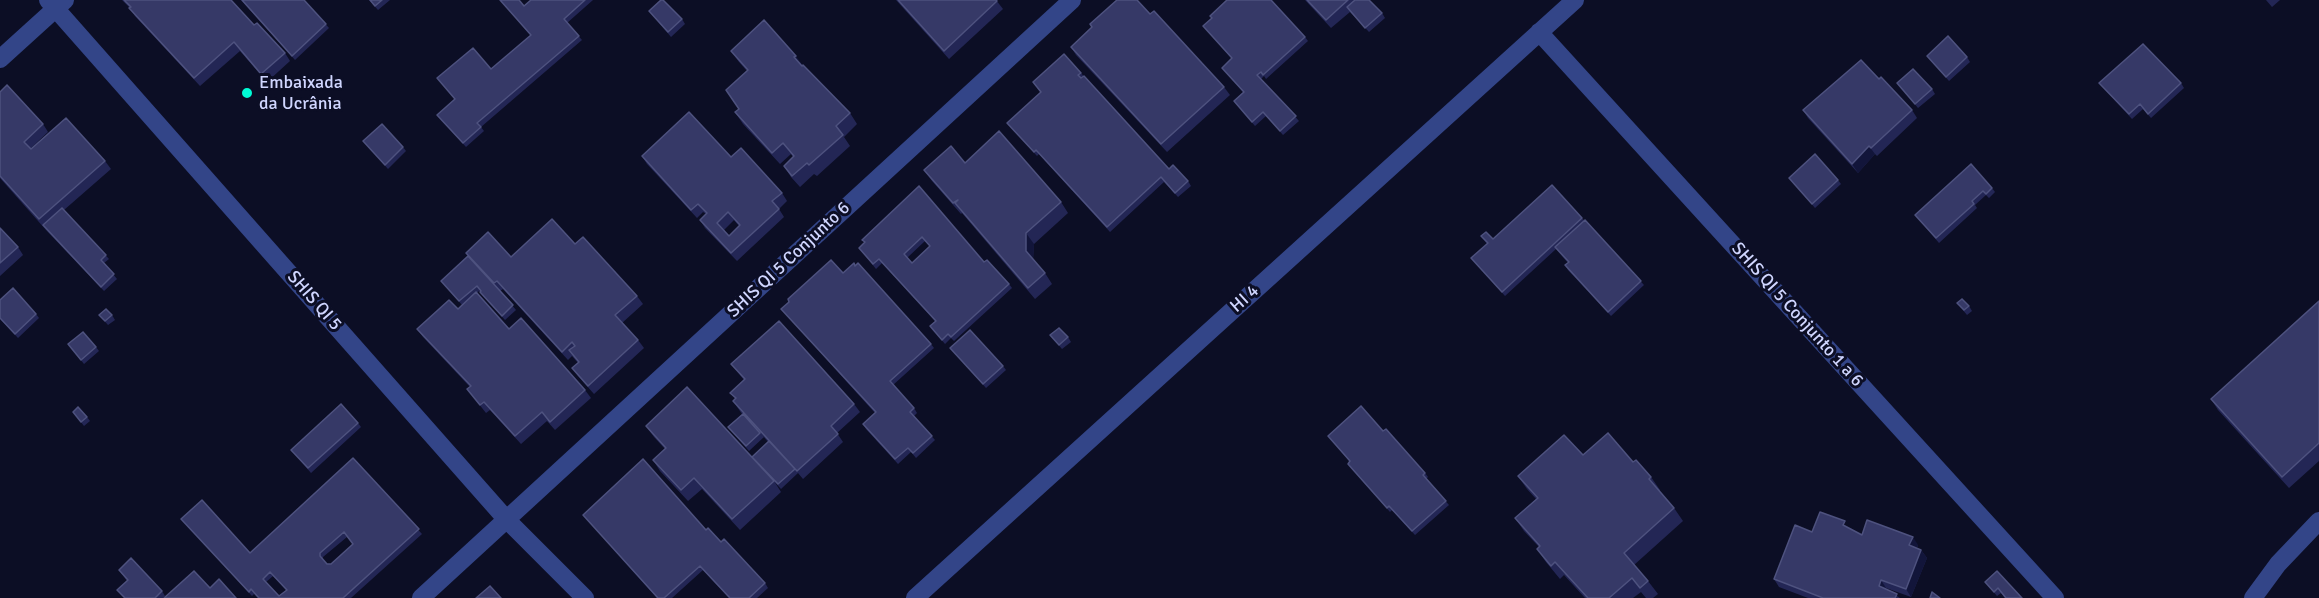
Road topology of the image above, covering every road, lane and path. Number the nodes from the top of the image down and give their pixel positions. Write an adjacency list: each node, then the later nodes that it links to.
1 (1072, 0): 6 (street, SHIS QI 5 Conjunto 6)
2 (1575, 0): 4 (street, HI 4)
3 (56, 3): 5 (street); 6 (street, SHIS QI 5)
4 (1539, 32): 10 (street, HI 4); 11 (street, SHIS QI 5 Conjunto 1 a 6)
5 (0, 59)
6 (507, 520): 8 (street, SHIS QI 5 Conjunto 6); 9 (street, SHIS QI 5)
7 (2319, 521): 12 (street)
8 (421, 598)
9 (585, 598)
10 (915, 598)
11 (2055, 598)
12 (2253, 598)

